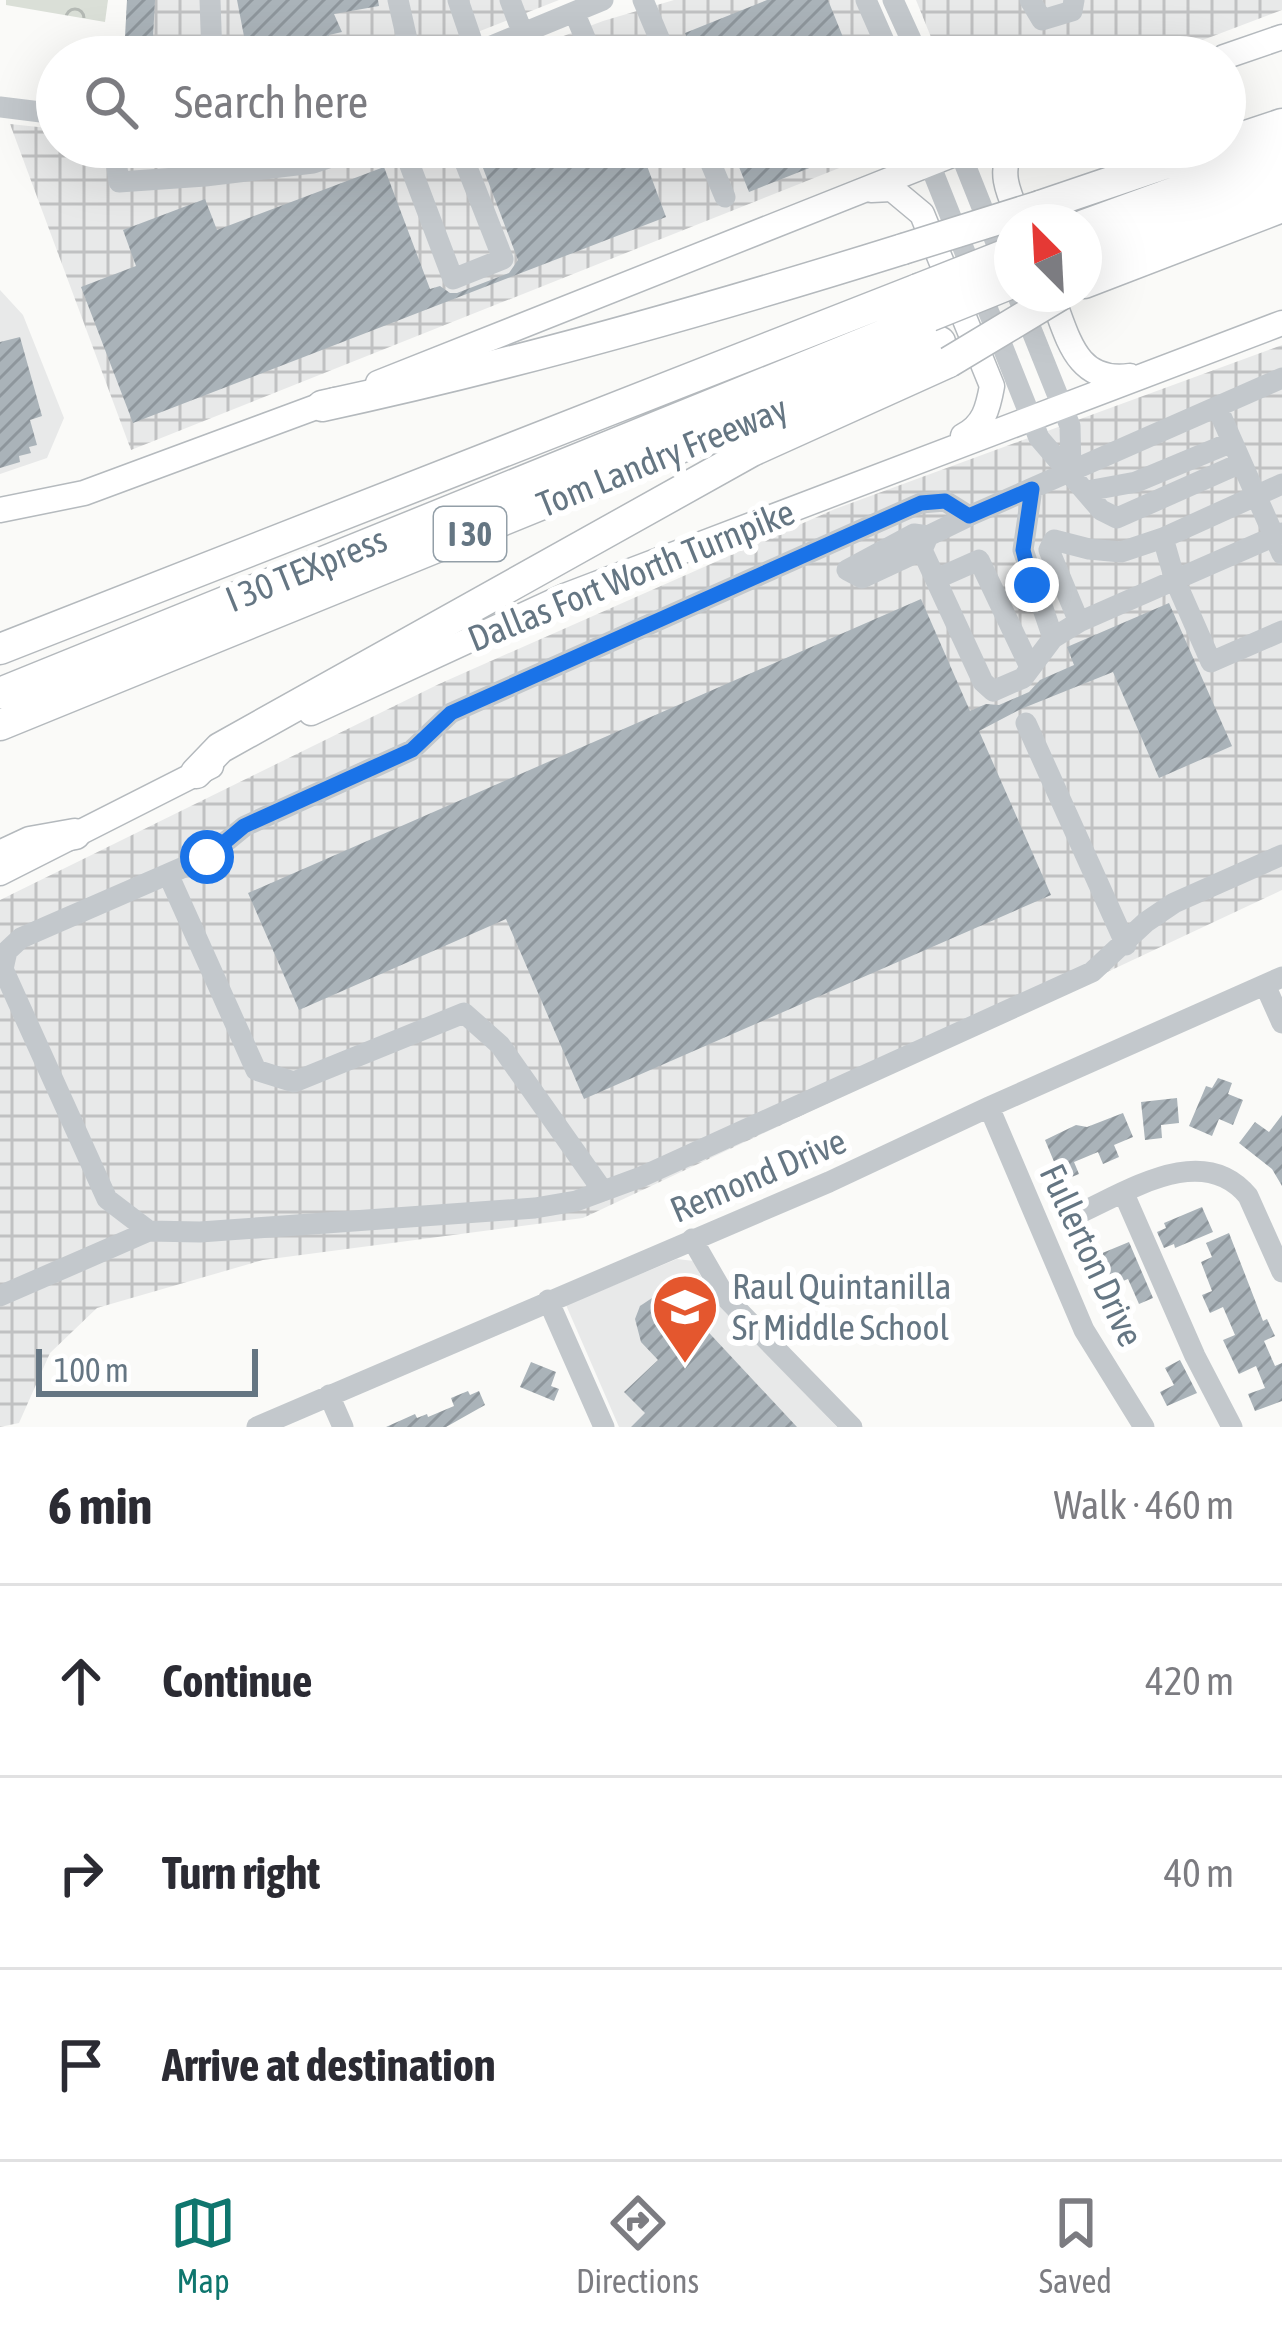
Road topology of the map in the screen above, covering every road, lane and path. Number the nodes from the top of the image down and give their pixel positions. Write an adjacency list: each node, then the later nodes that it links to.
1 (210, 0): 12 (street)
2 (398, 0): 13 (street)
3 (458, 0): 14 (street)
4 (510, 0): 11 (street)
5 (642, 0): 10 (street); 16 (street)
6 (866, 0): 17 (street)
7 (893, 0): 18 (street)
8 (1030, 0): 9 (street)
9 (1074, 0)
10 (588, 8): 11 (street)
11 (523, 34): 15 (street)
12 (211, 36)
13 (406, 36)
14 (467, 36)
15 (518, 36)
16 (658, 36)
17 (882, 36)
18 (909, 36)
19 (1282, 37): 20 (main road)
20 (1246, 49)
21 (0, 106): 22 (street)
22 (36, 111)
23 (1282, 124): 24 (highway)
24 (1246, 136)
25 (1282, 153): 26 (highway)
26 (1246, 166)
27 (117, 168): 39 (street)
28 (203, 168): 39 (street)
29 (272, 168): 39 (street)
30 (411, 168): 31 (street)
31 (467, 168)
32 (713, 168): 42 (street)
33 (901, 168): 41 (main road)
34 (931, 168): 63 (street)
35 (970, 168): 48 (street)
36 (1004, 168): 43 (main road)
37 (1156, 168): 44 (highway)
38 (1241, 168): 46 (highway)
39 (205, 176)
40 (1282, 177): 49 (highway)
41 (859, 190): 60 (main road); 64 (main road)
42 (725, 197)
43 (1022, 204)
44 (1057, 204)
45 (1282, 207): 51 (highway)
46 (1102, 218)
47 (994, 224): 60 (highway, bridge)
48 (994, 233)
49 (1102, 247)
50 (994, 269): 57 (highway, Tom Landry Freeway / I 30, bridge)
51 (1102, 276)
52 (994, 292): 57 (highway, I 30 TEXpress, bridge)
53 (994, 311): 57 (highway, Tom Landry Freeway / I 30, bridge)
54 (1024, 312): 61 (street)
55 (1062, 312): 58 (main road)
56 (1282, 322): 58 (main road, Dallas Fort Worth Turnpike)
57 (934, 327): 82 (highway, Tom Landry Freeway / I 30); 84 (highway, I 30 TEXpress); 86 (highway, Tom Landry Freeway / I 30); 87 (highway)
58 (1158, 372): 61 (main road, Dallas Fort Worth Turnpike)
59 (1282, 378): 62 (street)
60 (322, 406): 71 (main road)
61 (1062, 406): 63 (main road, Dallas Fort Worth Turnpike); 66 (street)
62 (1217, 407): 65 (street); 66 (street)
63 (1031, 417): 64 (main road, Dallas Fort Worth Turnpike); 66 (street)
64 (935, 452): 87 (main road, Dallas Fort Worth Turnpike)
65 (1237, 452): 69 (street); 69 (street); 70 (street)
66 (1071, 472): 68 (street); 69 (street)
67 (1282, 484): 70 (street)
68 (1032, 489): 72 (street); 81 (street)
69 (1087, 491)
70 (1256, 495): 73 (street); 74 (street)
71 (0, 510)
72 (962, 511): 75 (street); 76 (street)
73 (1163, 538): 78 (street); 79 (street)
74 (1279, 541): 78 (street)
75 (925, 543): 76 (street); 77 (street)
76 (819, 549): 92 (street)
77 (936, 579): 83 (street); 83 (street)
78 (1174, 580): 79 (street); 80 (street)
79 (1079, 622): 81 (street)
80 (1282, 631)
81 (1053, 638): 83 (street)
82 (0, 650)
83 (1029, 665)
84 (0, 693)
85 (1026, 722): 93 (street)
86 (0, 725)
87 (196, 773): 88 (main road, Dallas Fort Worth Turnpike)
88 (75, 834): 90 (highway); 91 (main road, Dallas Fort Worth Turnpike)
89 (1282, 855): 93 (street)
90 (0, 856)
91 (0, 873)
92 (168, 874): 94 (street); 98 (street)
93 (1126, 945): 98 (street)
94 (1, 957): 101 (street)
95 (1274, 981): 96 (street); 97 (street, Remond Drive)
96 (1282, 1023)
97 (989, 1106): 102 (street, Remond Drive); 111 (street, Fullerton Drive)
98 (603, 1191): 101 (street)
99 (1124, 1194): 100 (street); 103 (street); 112 (street)
100 (1071, 1217)
101 (149, 1231): 104 (street)
102 (692, 1239): 105 (street, Remond Drive); 110 (street)
103 (1282, 1272)
104 (0, 1296)
105 (548, 1300): 106 (street, Remond Drive); 109 (street)
106 (328, 1395): 107 (street, Remond Drive); 108 (street)
107 (257, 1427)
108 (343, 1427)
109 (604, 1427)
110 (852, 1427)
111 (1144, 1427)
112 (1232, 1427)

